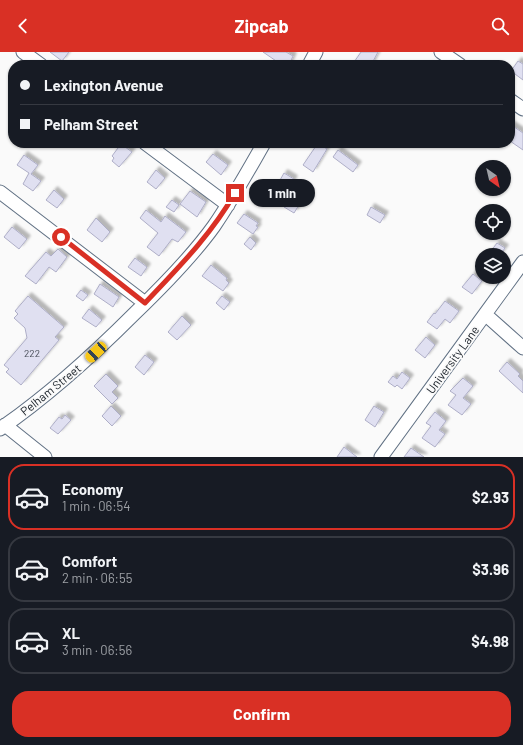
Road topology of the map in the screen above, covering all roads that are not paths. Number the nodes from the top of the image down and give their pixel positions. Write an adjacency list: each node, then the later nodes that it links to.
1 (23, 52): 3 (street)
2 (441, 52): 4 (street)
3 (34, 60)
4 (453, 60)
5 (152, 148): 8 (street)
6 (261, 148): 8 (street, Pelham Street)
7 (0, 192): 10 (street)
8 (228, 205): 10 (street, Pelham Street)
9 (523, 262): 11 (street, University Lane)
10 (145, 303): 13 (street, Pelham Street)
11 (486, 315): 12 (street); 15 (street, University Lane)
12 (523, 348)
13 (3, 427): 14 (street)
14 (45, 457)
15 (381, 457)

